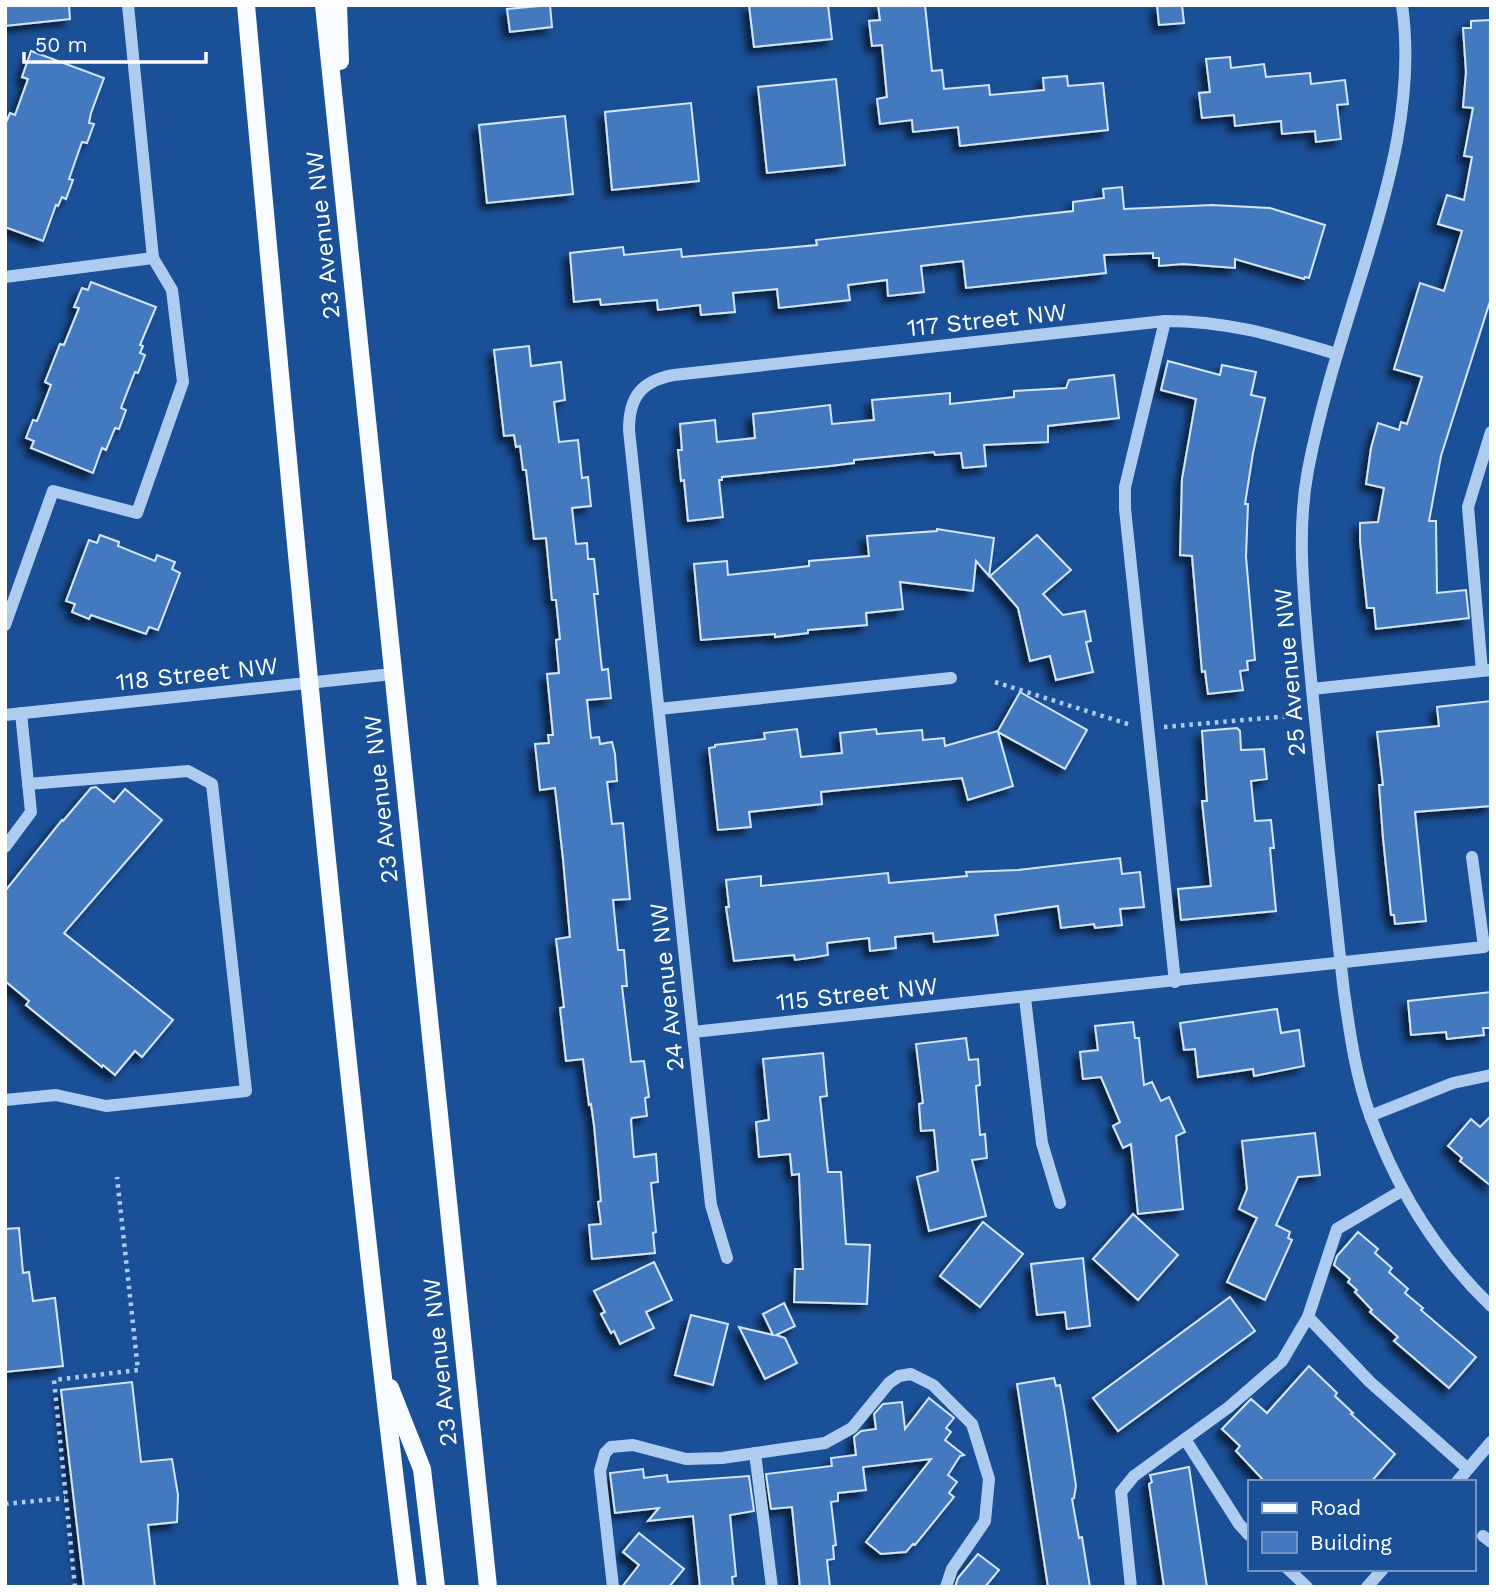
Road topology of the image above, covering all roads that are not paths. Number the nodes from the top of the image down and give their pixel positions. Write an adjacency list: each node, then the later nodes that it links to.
1 (128, 5): 7 (street)
2 (246, 5): 17 (main road)
3 (324, 5): 6 (main road, 23 Avenue NW)
4 (338, 5): 6 (main road)
5 (1402, 5): 10 (street, 25 Avenue NW)
6 (345, 204): 15 (main road, 23 Avenue NW)
7 (152, 258): 8 (street); 13 (street)
8 (5, 277)
9 (1165, 321): 10 (street, 117 Street NW); 11 (street, 117 Street NW); 26 (street)
10 (1337, 354): 18 (street, 25 Avenue NW)
11 (641, 389): 19 (street, 24 Avenue NW)
12 (1491, 432): 14 (street)
13 (5, 625)
14 (1486, 671): 18 (street)
15 (392, 674): 17 (street, 118 Street NW); 48 (main road, 23 Avenue NW)
16 (951, 678): 19 (street)
17 (308, 684): 20 (street, 118 Street NW); 37 (main road)
18 (1312, 689): 25 (street, 25 Avenue NW)
19 (659, 709): 28 (street, 24 Avenue NW)
20 (21, 713): 21 (street, 118 Street NW); 22 (street)
21 (5, 715)
22 (28, 784): 23 (street); 30 (street)
23 (5, 848)
24 (1472, 856): 25 (street, 115 Street NW)
25 (1341, 964): 26 (street, 115 Street NW); 31 (street, 25 Avenue NW)
26 (1175, 982): 27 (street, 115 Street NW)
27 (1025, 998): 28 (street, 115 Street NW); 33 (street)
28 (693, 1032): 34 (street, 24 Avenue NW)
29 (1491, 1075): 31 (street)
30 (5, 1100)
31 (1370, 1116): 32 (street, 25 Avenue NW)
32 (1403, 1190): 35 (street, 25 Avenue NW); 36 (street)
33 (1060, 1203)
34 (727, 1258)
35 (1491, 1306)
36 (1308, 1317): 38 (street); 41 (street)
37 (381, 1365): 46 (main road); 47 (main road)
38 (1185, 1439): 43 (street); 52 (street)
39 (1491, 1442): 41 (street)
40 (755, 1453): 49 (street); 50 (street); 51 (street)
41 (1468, 1469): 42 (street)
42 (1459, 1480)
43 (1248, 1534)
44 (1290, 1571): 53 (street)
45 (1381, 1571): 54 (street)
46 (408, 1587)
47 (436, 1587)
48 (488, 1587)
49 (612, 1587)
50 (772, 1587)
51 (946, 1587)
52 (1131, 1587)
53 (1307, 1587)
54 (1367, 1587)

